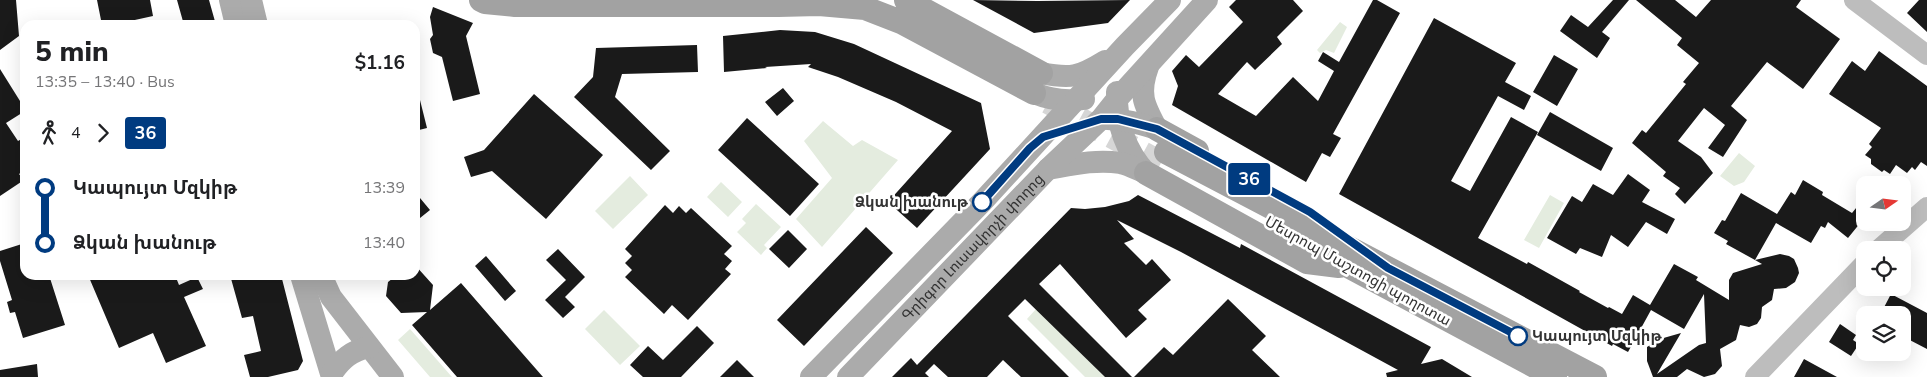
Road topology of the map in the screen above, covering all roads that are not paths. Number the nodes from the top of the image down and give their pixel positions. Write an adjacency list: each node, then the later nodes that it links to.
1 (230, 0): 8 (main road)
2 (251, 0): 9 (main road)
3 (481, 0): 13 (highway)
4 (906, 0): 13 (highway)
5 (1170, 0): 10 (main road)
6 (1207, 0): 12 (main road)
7 (1854, 0): 11 (main road)
8 (235, 20)
9 (256, 20)
10 (1119, 53): 13 (main road); 14 (main road); 15 (main road, Գրիգոր Լուսավորչի փողոց)
11 (1927, 56)
12 (1148, 65): 14 (main road); 16 (main road)
13 (1037, 83): 15 (main road); 17 (main road)
14 (1113, 105): 15 (main road); 15 (main road); 16 (main road); 18 (main road); 19 (main road, Գրիգոր Լուսավորչի փողոց)
15 (1066, 111): 17 (main road, Գրիգոր Լուսավորչի փողոց); 19 (main road)
16 (1157, 129): 22 (highway)
17 (1036, 143): 29 (main road, Գրիգոր Լուսավորչի փողոց)
18 (1158, 163): 19 (main road); 22 (highway, Մեսրոպ Մաշտոցի պողոտա); 31 (highway, Մեսրոպ Մաշտոցի պողոտա)
19 (1048, 169): 30 (main road, Գրիգոր Լուսավորչի փողոց)
20 (1927, 207): 21 (main road)
21 (1888, 241)
22 (1388, 268): 32 (highway, Մեսրոպ Մաշտոցի պողոտա)
23 (1856, 272): 33 (main road)
24 (303, 280): 27 (main road)
25 (323, 280): 26 (main road)
26 (368, 347): 27 (main road); 28 (main road)
27 (332, 375)
28 (393, 377)
29 (811, 377)
30 (848, 377)
31 (1554, 377)
32 (1596, 377)
33 (1755, 377)

